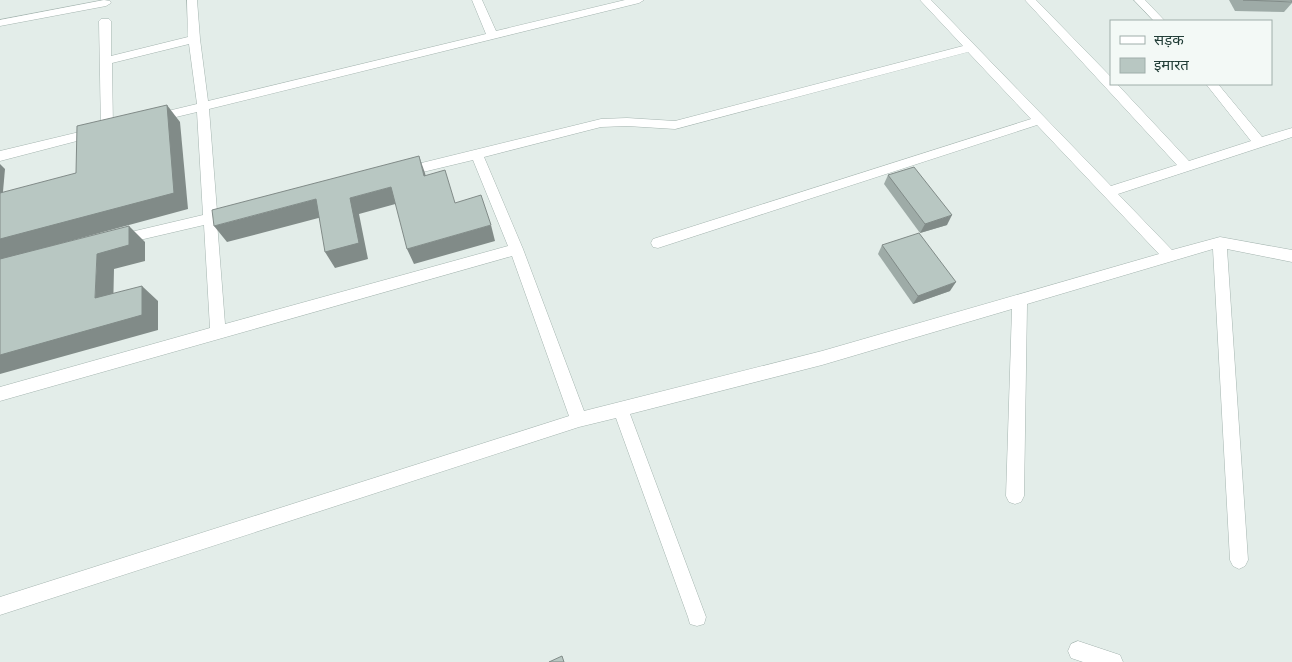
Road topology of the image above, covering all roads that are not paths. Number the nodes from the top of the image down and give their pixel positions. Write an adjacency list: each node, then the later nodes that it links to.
1 (49, 0): 10 (street)
2 (192, 0): 15 (street)
3 (477, 0): 14 (street)
4 (639, 0): 9 (street)
5 (925, 0): 16 (street)
6 (1030, 0): 18 (street)
7 (1139, 0): 11 (street)
8 (106, 3): 10 (street)
9 (597, 5): 14 (street)
10 (47, 14): 13 (street)
11 (1159, 20)
12 (105, 21): 17 (street)
13 (0, 23)
14 (492, 36): 21 (street)
15 (194, 40): 17 (street); 21 (street)
16 (971, 48): 23 (street); 26 (street)
17 (106, 60): 27 (street)
18 (1110, 84)
19 (1111, 85): 28 (street)
20 (1213, 85): 25 (street)
21 (202, 106): 22 (street); 32 (street)
22 (145, 120)
23 (1040, 120): 30 (street); 34 (street)
24 (1292, 132): 25 (street)
25 (1259, 142): 28 (street)
26 (477, 154): 29 (street); 36 (street)
27 (0, 156)
28 (1186, 166): 30 (street)
29 (391, 175)
30 (1108, 192): 38 (street)
31 (247, 209): 32 (street)
32 (209, 218): 35 (street); 40 (street)
33 (1220, 242): 37 (street); 38 (street); 45 (street)
34 (658, 243)
35 (104, 244)
36 (516, 249): 40 (street); 43 (street)
37 (1292, 256)
38 (1170, 257): 39 (street)
39 (1020, 300): 42 (street); 44 (street)
40 (218, 333): 41 (street)
41 (0, 394)
42 (620, 408): 43 (street); 47 (street)
43 (578, 420): 46 (street)
44 (1015, 496)
45 (1239, 560)
46 (0, 606)
47 (697, 617)
48 (1078, 651): 49 (street)
49 (1114, 662)

